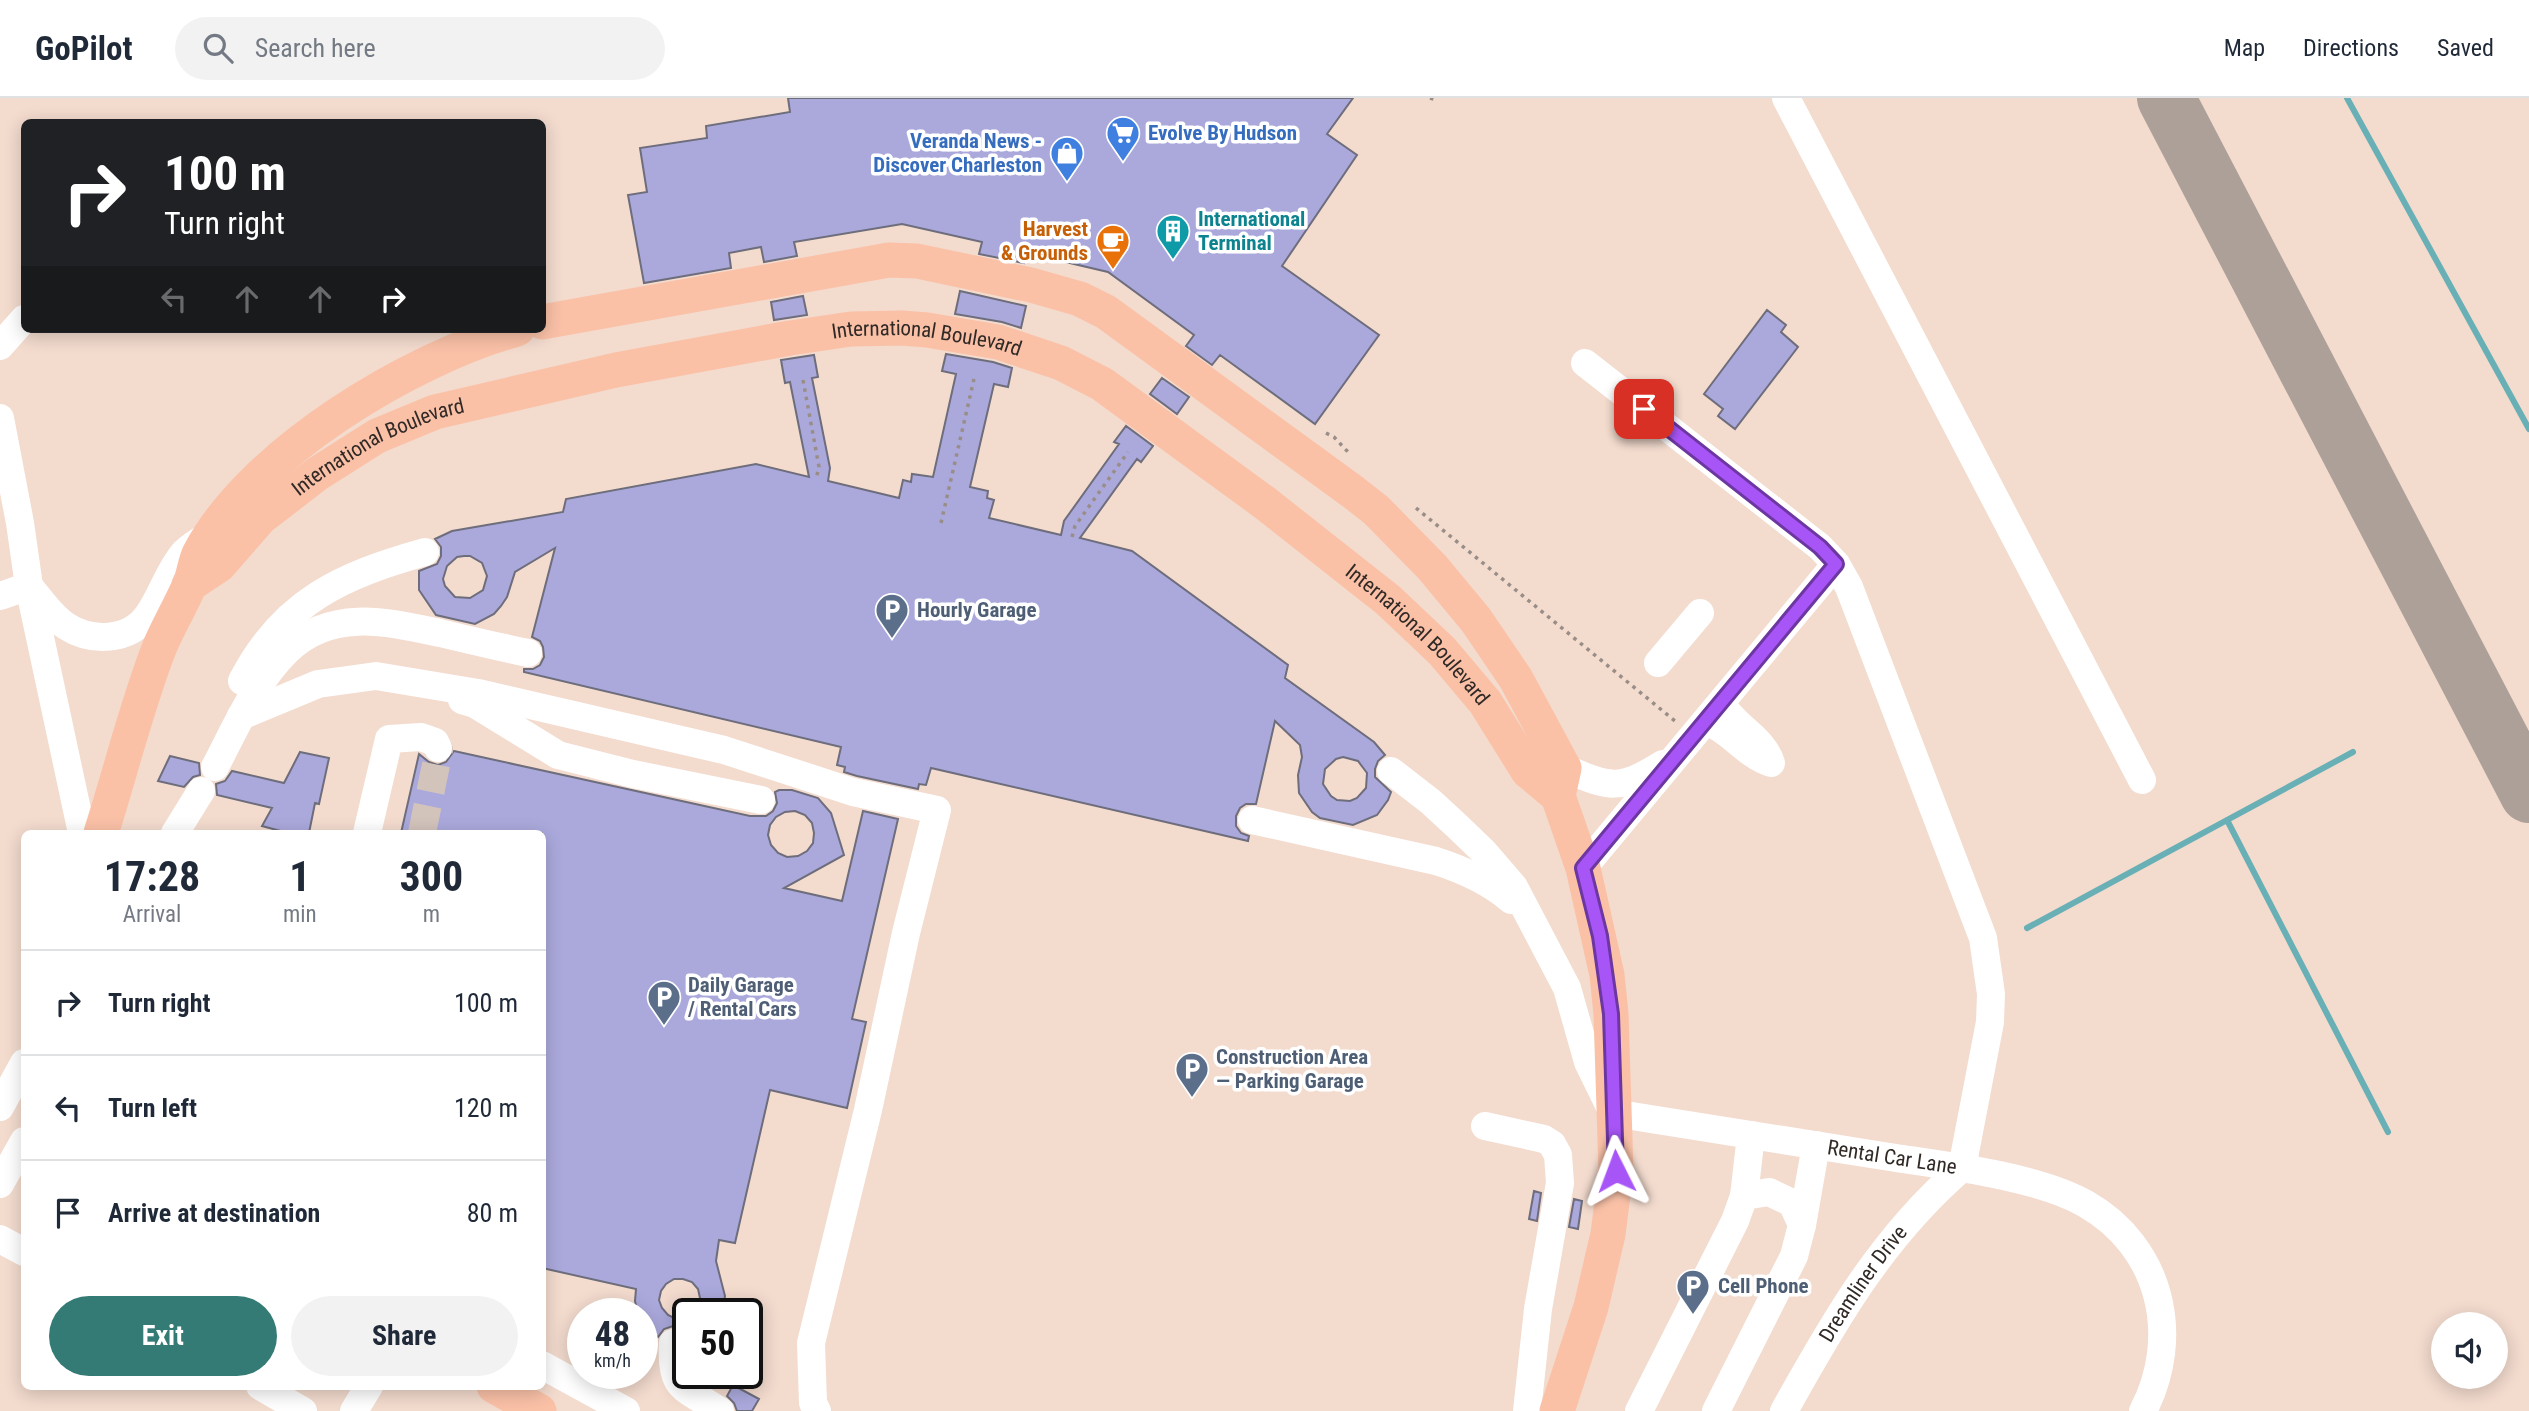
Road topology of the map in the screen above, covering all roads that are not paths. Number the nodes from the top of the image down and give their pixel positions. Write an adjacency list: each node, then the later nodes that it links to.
1 (1786, 98): 23 (street)
2 (546, 321): 24 (main road, International Boulevard)
3 (21, 322): 5 (street)
4 (506, 333): 8 (main road, International Boulevard)
5 (0, 346)
6 (1585, 363): 10 (street)
7 (0, 418): 12 (street)
8 (214, 530): 11 (main road, International Boulevard); 12 (street)
9 (425, 552): 18 (street)
10 (1836, 564): 19 (street); 41 (street)
11 (190, 584): 24 (main road, International Boulevard); 29 (main road, International Boulevard)
12 (29, 586): 13 (street); 28 (street)
13 (0, 596)
14 (1700, 613): 16 (street)
15 (528, 653): 18 (street)
16 (1658, 663)
17 (376, 676): 18 (street); 26 (street); 57 (street)
18 (242, 716): 21 (street)
19 (1699, 729): 24 (street); 32 (street)
20 (438, 748): 31 (street)
21 (215, 767)
22 (1391, 771): 33 (street)
23 (2142, 780)
24 (1561, 782): 32 (main road, International Boulevard)
25 (201, 791): 30 (street)
26 (761, 800)
27 (1252, 820): 33 (street)
28 (81, 830)
29 (102, 830)
30 (177, 830)
31 (368, 830)
32 (1583, 868): 36 (main road, International Boulevard)
33 (1526, 914): 36 (street)
34 (16, 1072): 35 (street)
35 (0, 1107)
36 (1613, 1113): 38 (street, Rental Car Lane); 59 (main road, International Boulevard)
37 (1486, 1126): 58 (street)
38 (1751, 1135): 39 (street, Rental Car Lane); 43 (street)
39 (1816, 1145): 41 (street, Rental Car Lane); 44 (street)
40 (21, 1146): 42 (street)
41 (1962, 1168): 62 (street, Dreamliner Drive); 63 (street, Rental Car Lane)
42 (0, 1184)
43 (1744, 1196): 44 (street); 60 (street)
44 (1802, 1225): 61 (street)
45 (0, 1238): 46 (street)
46 (21, 1250)
47 (546, 1367): 55 (street)
48 (687, 1389): 56 (street)
49 (267, 1390): 52 (street)
50 (367, 1390): 53 (street)
51 (501, 1390): 54 (main road)
52 (303, 1411)
53 (354, 1411)
54 (539, 1411)
55 (626, 1411)
56 (720, 1411)
57 (817, 1411)
58 (1527, 1411)
59 (1557, 1411)
60 (1639, 1411)
61 (1716, 1411)
62 (1784, 1411)
63 (2143, 1411)

